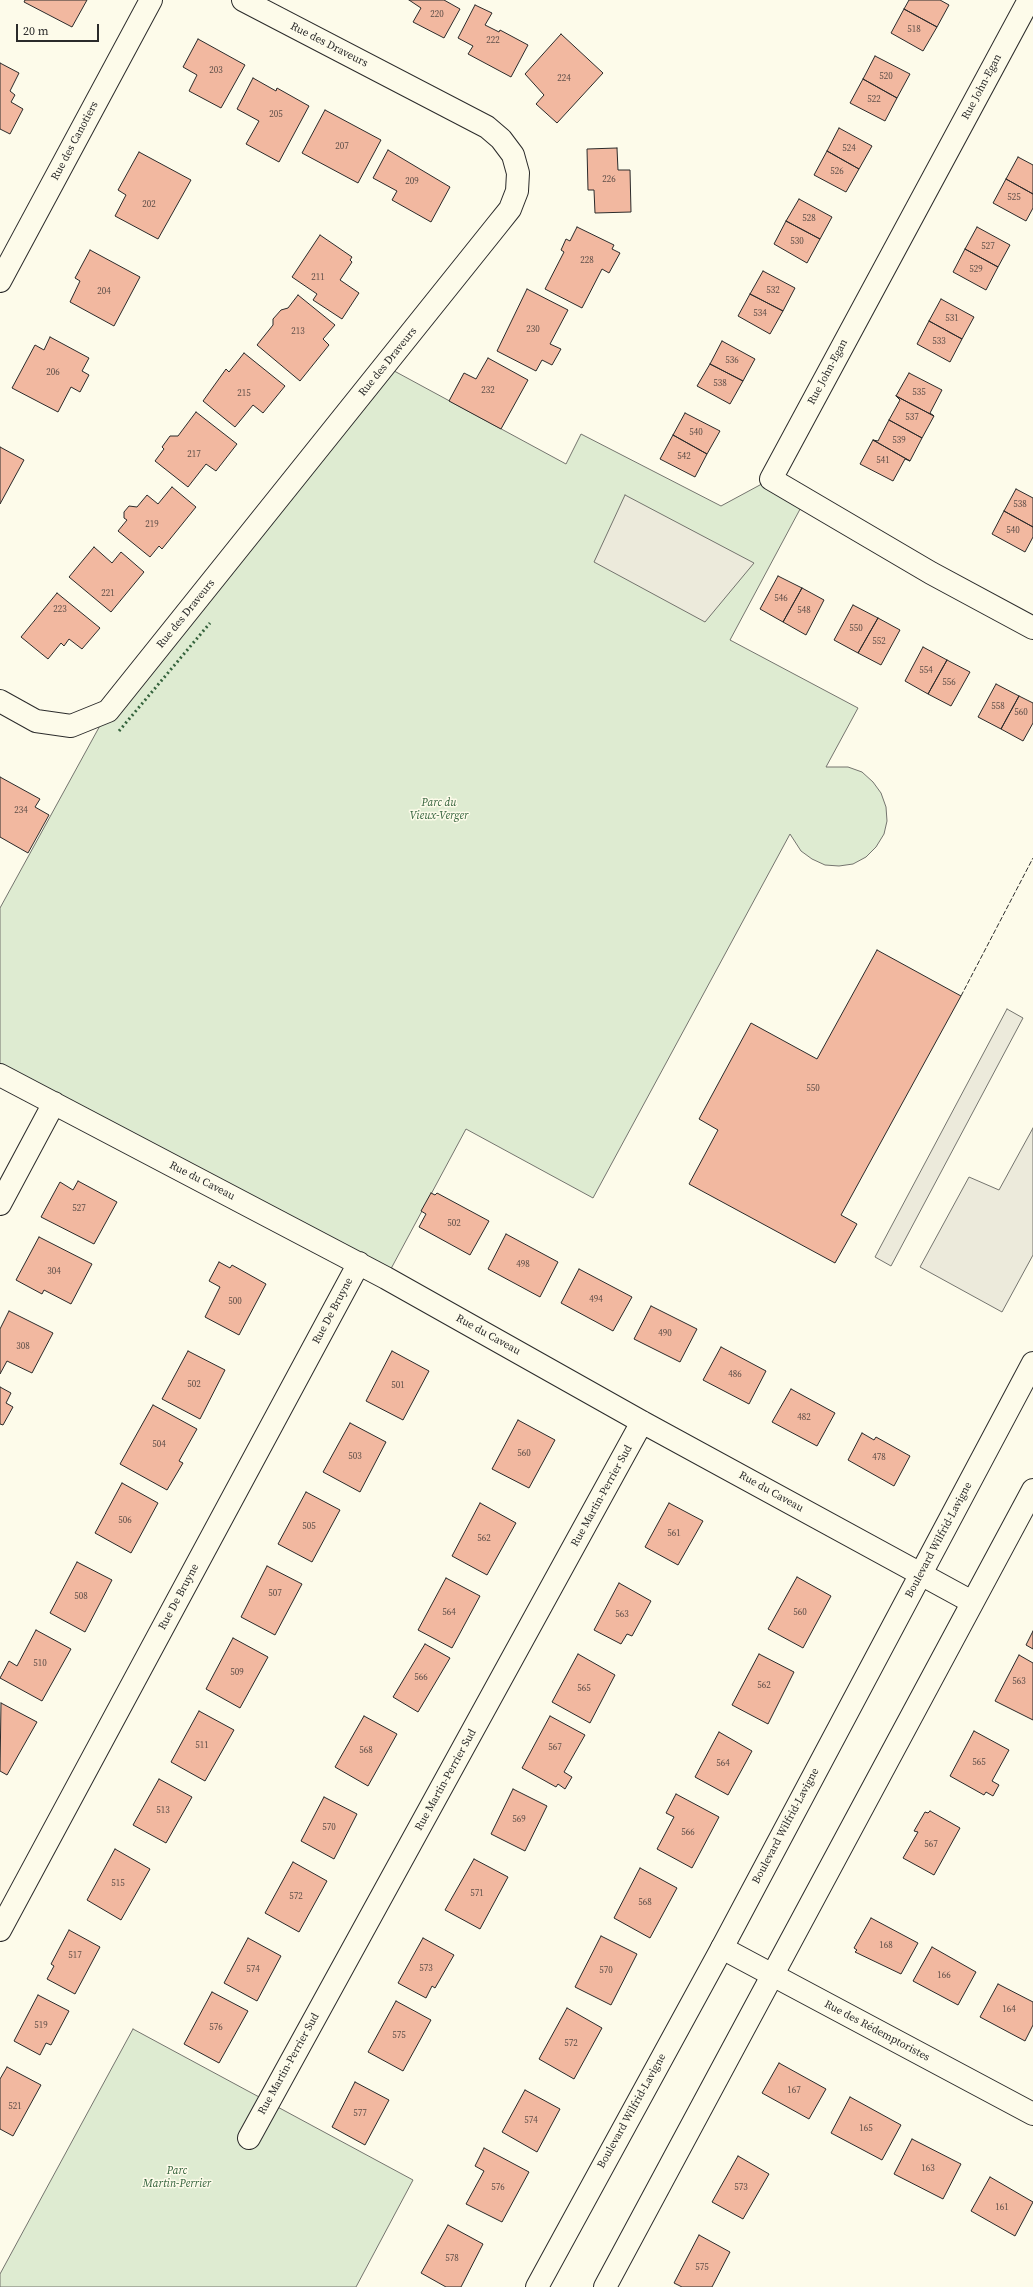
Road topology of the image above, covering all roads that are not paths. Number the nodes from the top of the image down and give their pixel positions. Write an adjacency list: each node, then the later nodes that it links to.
1 (151, 0): 4 (street, Rue des Canotiers)
2 (243, 0): 6 (street, Rue des Draveurs)
3 (1029, 0): 5 (street, Rue John-Egan)
4 (0, 282)
5 (1033, 628)
6 (0, 701)
7 (0, 1075): 8 (street, Rue du Caveau)
8 (54, 1103): 9 (street); 10 (street, Rue du Caveau)
9 (0, 1204)
10 (359, 1263): 12 (street, Rue du Caveau); 16 (street, Rue De Bruyne)
11 (1033, 1363): 14 (street, Boulevard Wilfrid-Lavigne)
12 (642, 1422): 14 (street, Rue du Caveau); 20 (street, Rue Martin-Perrier Sud)
13 (1033, 1490): 15 (street)
14 (921, 1574): 15 (street, Rue du Caveau); 17 (street, Boulevard Wilfrid-Lavigne)
15 (972, 1602): 18 (street)
16 (0, 1930)
17 (722, 1948): 18 (street, Rue des Rédemptoristes); 21 (street, Boulevard Wilfrid-Lavigne)
18 (772, 1974): 19 (street, Rue des Rédemptoristes); 22 (street)
19 (1033, 2114)
20 (249, 2138)
21 (537, 2287)
22 (605, 2287)

